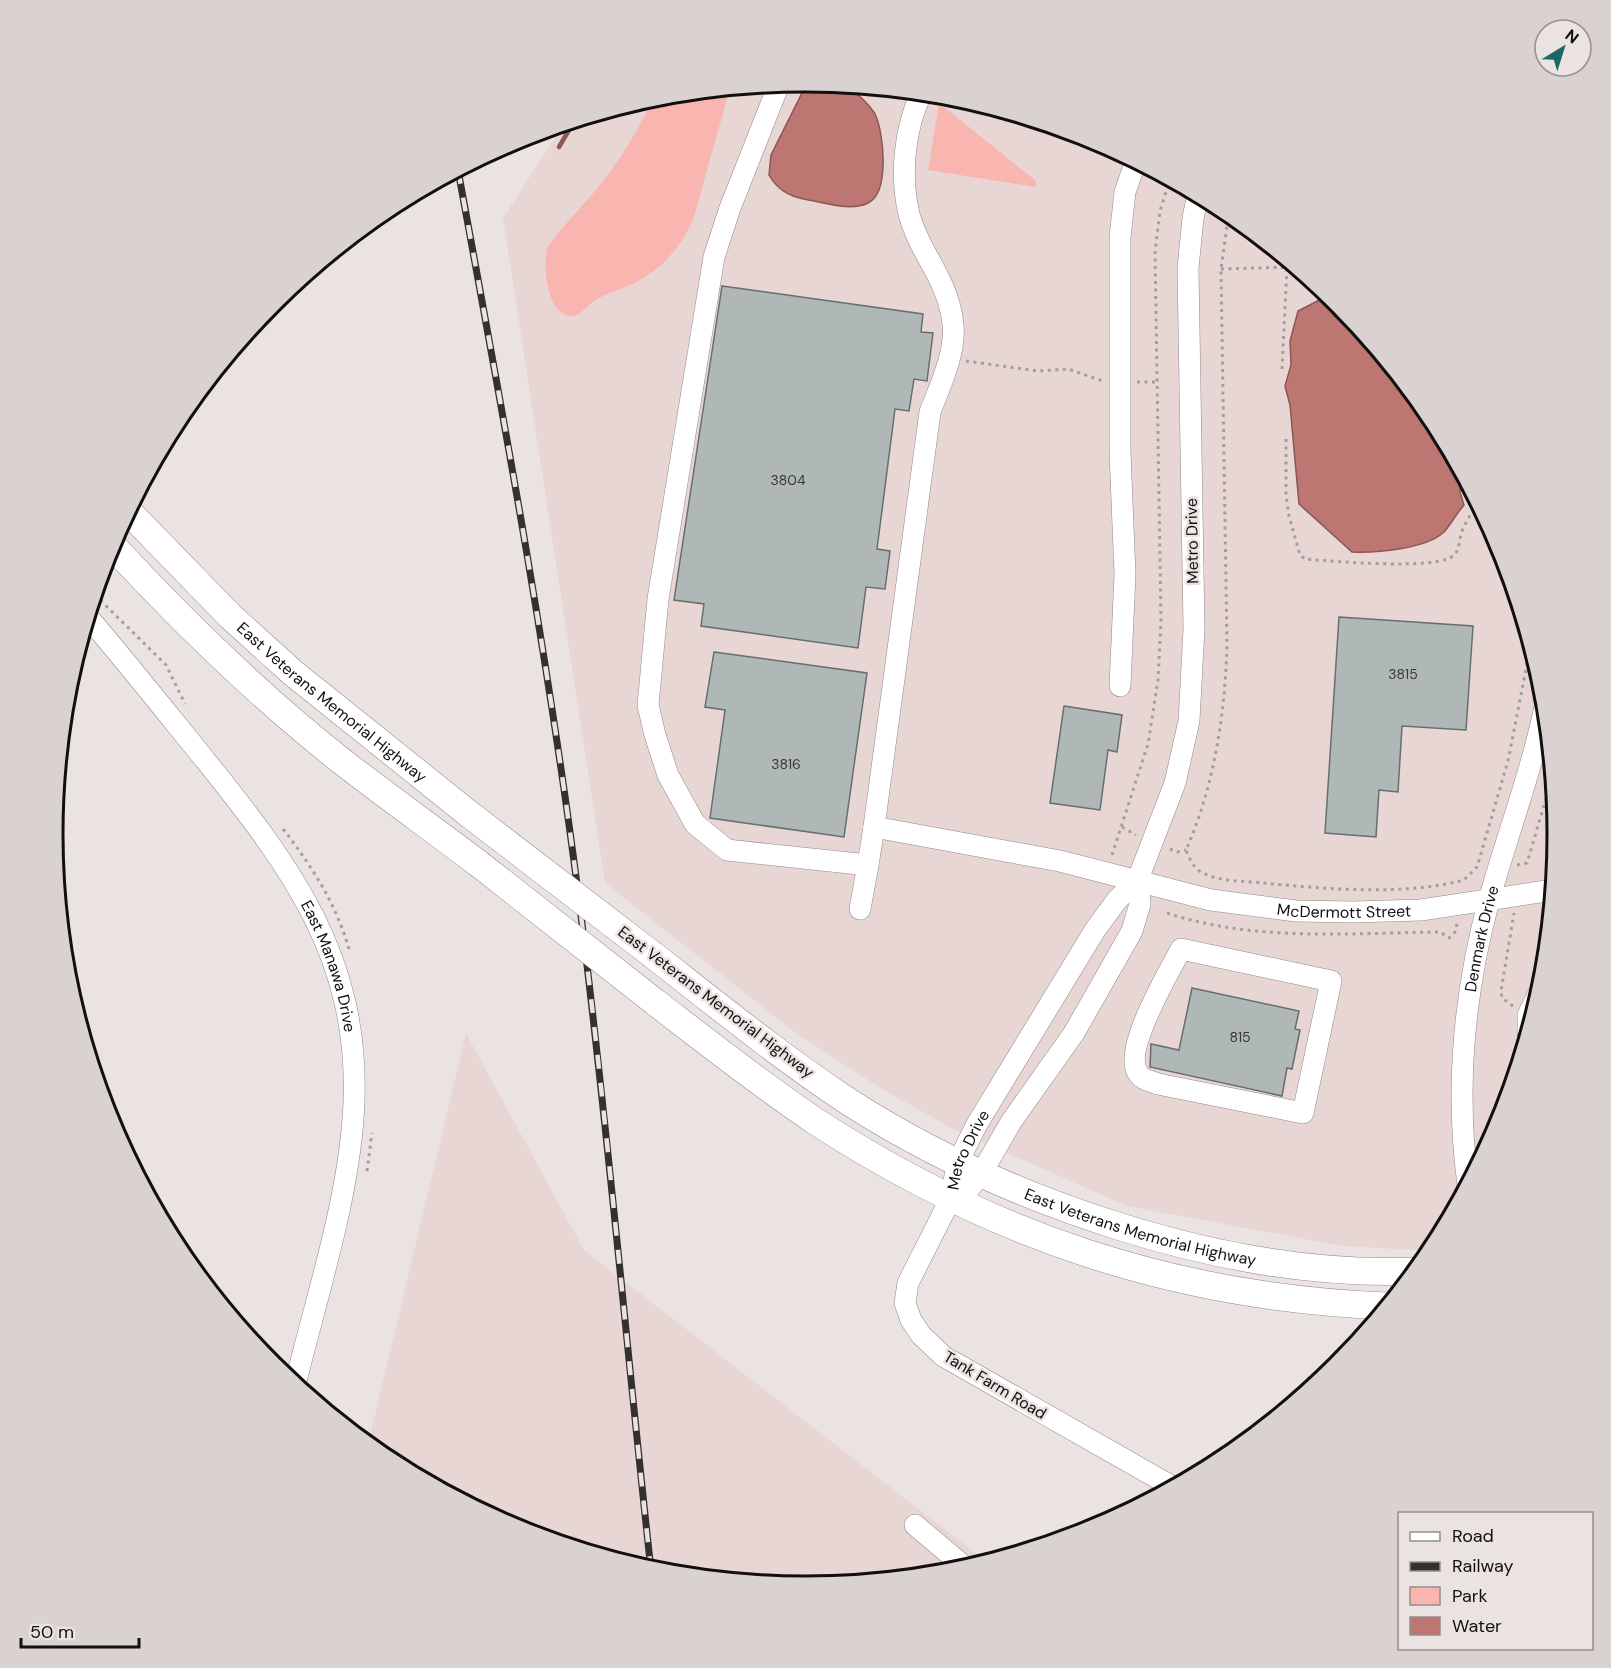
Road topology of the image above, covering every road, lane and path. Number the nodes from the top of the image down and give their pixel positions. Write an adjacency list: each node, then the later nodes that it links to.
1 (776, 93): 28 (street)
2 (919, 101): 10 (street)
3 (1134, 168): 12 (street)
4 (1168, 186): 13 (path)
5 (1196, 203): 30 (street, Metro Drive)
6 (1227, 223): 8 (path)
7 (1284, 267): 8 (path)
8 (1221, 269): 20 (path)
9 (1287, 269): 11 (path)
10 (949, 359): 12 (path); 26 (street)
11 (1282, 369)
12 (1120, 382): 13 (path); 21 (street)
13 (1156, 382): 29 (path)
14 (1286, 439): 15 (path)
15 (1473, 510)
16 (135, 518): 40 (main road, East Veterans Memorial Highway, bridge)
17 (119, 552): 43 (main road, bridge)
18 (100, 600): 22 (path)
19 (94, 623): 46 (street, East Manawa Drive)
20 (1528, 662)
21 (1120, 686)
22 (187, 709)
23 (1540, 725): 32 (street, Denmark Drive)
24 (1546, 797): 27 (path)
25 (280, 825): 36 (path)
26 (874, 827): 28 (street); 29 (street, McDermott Street)
27 (1527, 863)
28 (868, 865): 33 (street)
29 (1104, 871): 30 (street, McDermott Street)
30 (1138, 879): 32 (street, McDermott Street); 40 (street, Metro Drive); 40 (street, Metro Drive)
31 (1545, 891): 32 (street, McDermott Street)
32 (1499, 898): 38 (path); 41 (street, Denmark Drive)
33 (860, 909)
34 (1167, 914): 35 (path)
35 (1184, 919)
36 (352, 959)
37 (1313, 977): 37 (street)
38 (1527, 1010)
39 (372, 1123): 42 (path)
40 (969, 1169): 43 (street, Metro Drive); 44 (main road, East Veterans Memorial Highway)
41 (1466, 1172)
42 (364, 1180)
43 (951, 1198): 45 (main road); 47 (street, Tank Farm Road)
44 (1406, 1271)
45 (1379, 1306)
46 (297, 1375)
47 (1166, 1483)
48 (915, 1525): 49 (street)
49 (957, 1560)

